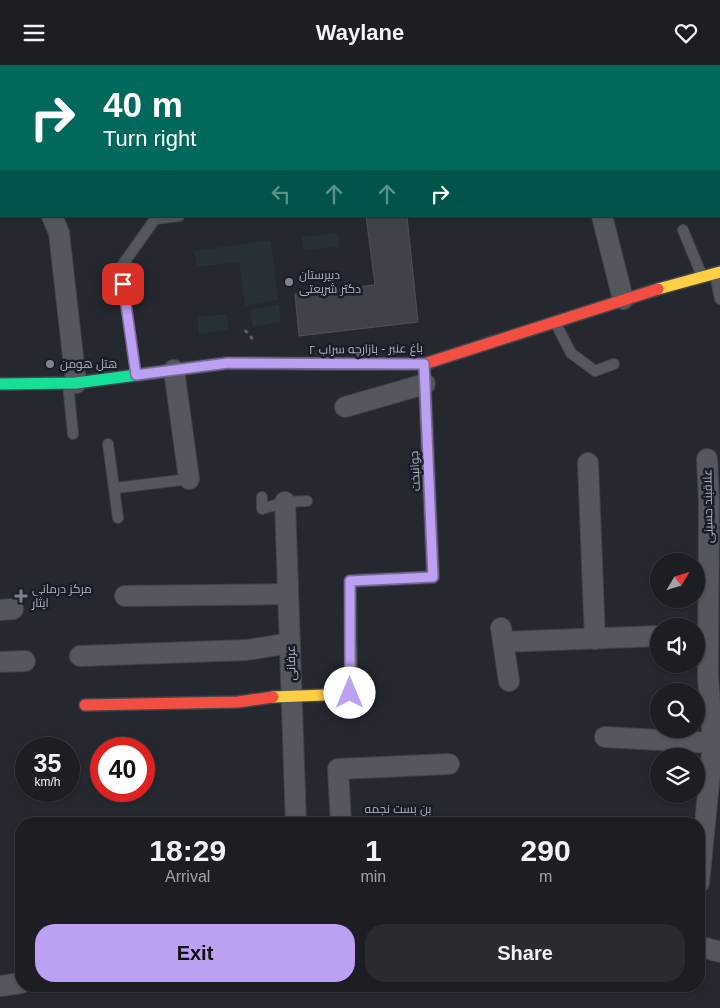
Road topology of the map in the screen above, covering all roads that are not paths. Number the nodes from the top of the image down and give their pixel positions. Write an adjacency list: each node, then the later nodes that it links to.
1 (52, 217): 14 (street)
2 (602, 217): 7 (street)
3 (155, 218): 13 (lane)
4 (683, 230): 6 (lane)
5 (718, 273): 6 (street, باغ عنبر - بازارچه سراب ۲); 8 (lane)
6 (702, 277): 7 (street, باغ عنبر - بازارچه سراب ۲)
7 (623, 299): 9 (street, باغ عنبر - بازارچه سراب ۲)
8 (720, 299)
9 (555, 321): 10 (street, باغ عنبر - بازارچه سراب ۲); 11 (lane)
10 (424, 364): 12 (street, باغ عنبر - بازارچه سراب ۲); 16 (street, جوانبخت)
11 (614, 364)
12 (174, 370): 13 (street, باغ عنبر - بازارچه سراب ۲); 22 (street)
13 (136, 375): 14 (street, باغ عنبر - بازارچه سراب ۲)
14 (72, 383): 15 (street, باغ عنبر - بازارچه سراب ۲); 18 (lane)
15 (0, 384)
16 (424, 384): 17 (street); 40 (street, جوانبخت)
17 (345, 407)
18 (73, 434)
19 (108, 444): 23 (lane)
20 (707, 459): 25 (street, علاقبند حسینی)
21 (588, 463): 33 (street)
22 (190, 479): 23 (lane)
23 (116, 488): 28 (lane)
24 (262, 497): 27 (lane)
25 (714, 500): 31 (street, علاقبند حسینی)
26 (307, 501): 27 (lane)
27 (286, 502): 29 (street, عرفانی)
28 (118, 518)
29 (288, 594): 30 (street); 34 (street, عرفانی)
30 (125, 595)
31 (703, 618)
32 (650, 636): 33 (street)
33 (595, 639): 39 (street)
34 (290, 643): 35 (street); 40 (street, عرفانی)
35 (80, 655)
36 (705, 655): 43 (street, علاقبند حسینی)
37 (25, 661): 38 (street)
38 (0, 662)
39 (509, 681)
40 (292, 695): 41 (street); 45 (street, عرفانی)
41 (85, 705)
42 (605, 737): 43 (street)
43 (712, 743): 47 (street, علاقبند حسینی)
44 (449, 764): 46 (street)
45 (296, 817)
46 (341, 817)
47 (705, 818)
48 (705, 947): 49 (street)
49 (720, 952)
50 (15, 984): 51 (street)
51 (0, 986)

